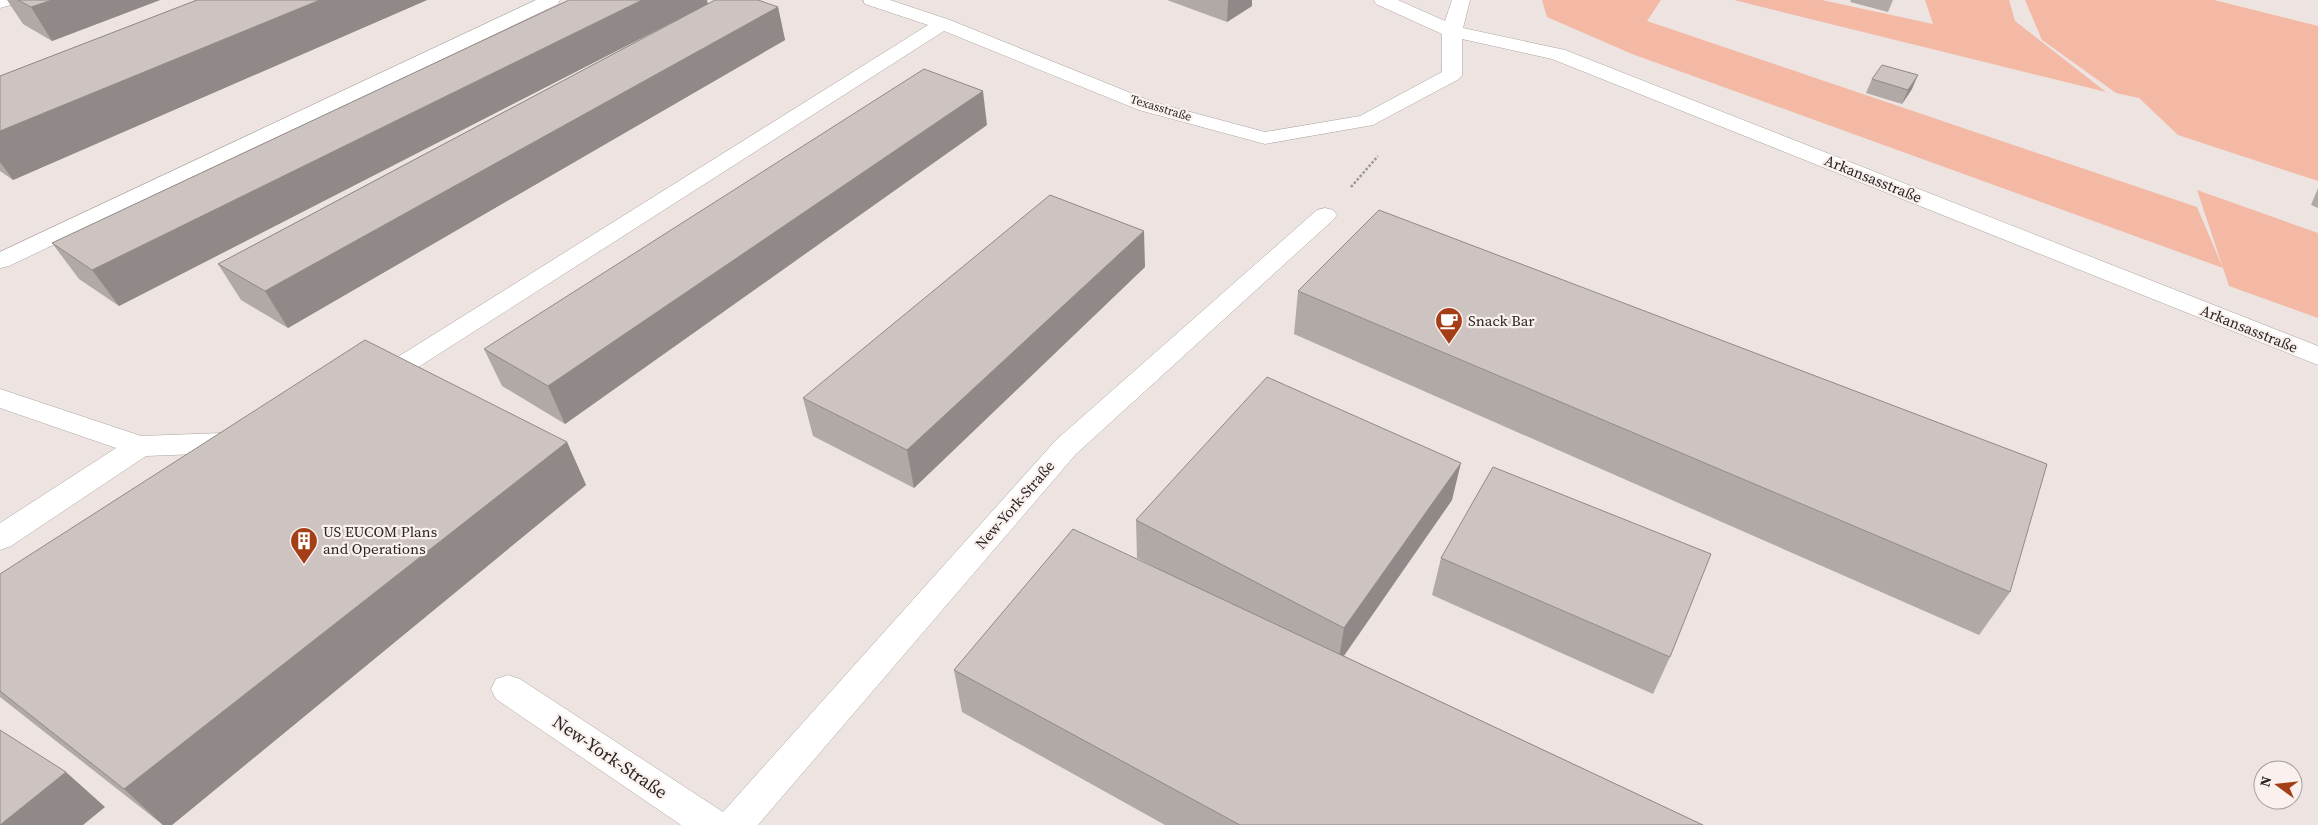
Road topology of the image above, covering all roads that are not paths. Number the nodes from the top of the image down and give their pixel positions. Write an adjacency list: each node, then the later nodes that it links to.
1 (7, 0): 6 (street)
2 (551, 0): 10 (street)
3 (872, 0): 7 (street, Texasstraße)
4 (1383, 0): 8 (street, Arkansasstraße)
5 (1461, 0): 8 (street)
6 (0, 2)
7 (943, 24): 8 (street, Texasstraße); 12 (street)
8 (1452, 30): 11 (street, Arkansasstraße)
9 (1325, 215): 19 (street, New-York-Straße)
10 (0, 261)
11 (2318, 356)
12 (363, 391)
13 (0, 398): 15 (street)
14 (267, 433): 15 (street)
15 (140, 446): 16 (street)
16 (0, 538)
17 (508, 689): 18 (street, New-York-Straße)
18 (712, 825)
19 (735, 825)

